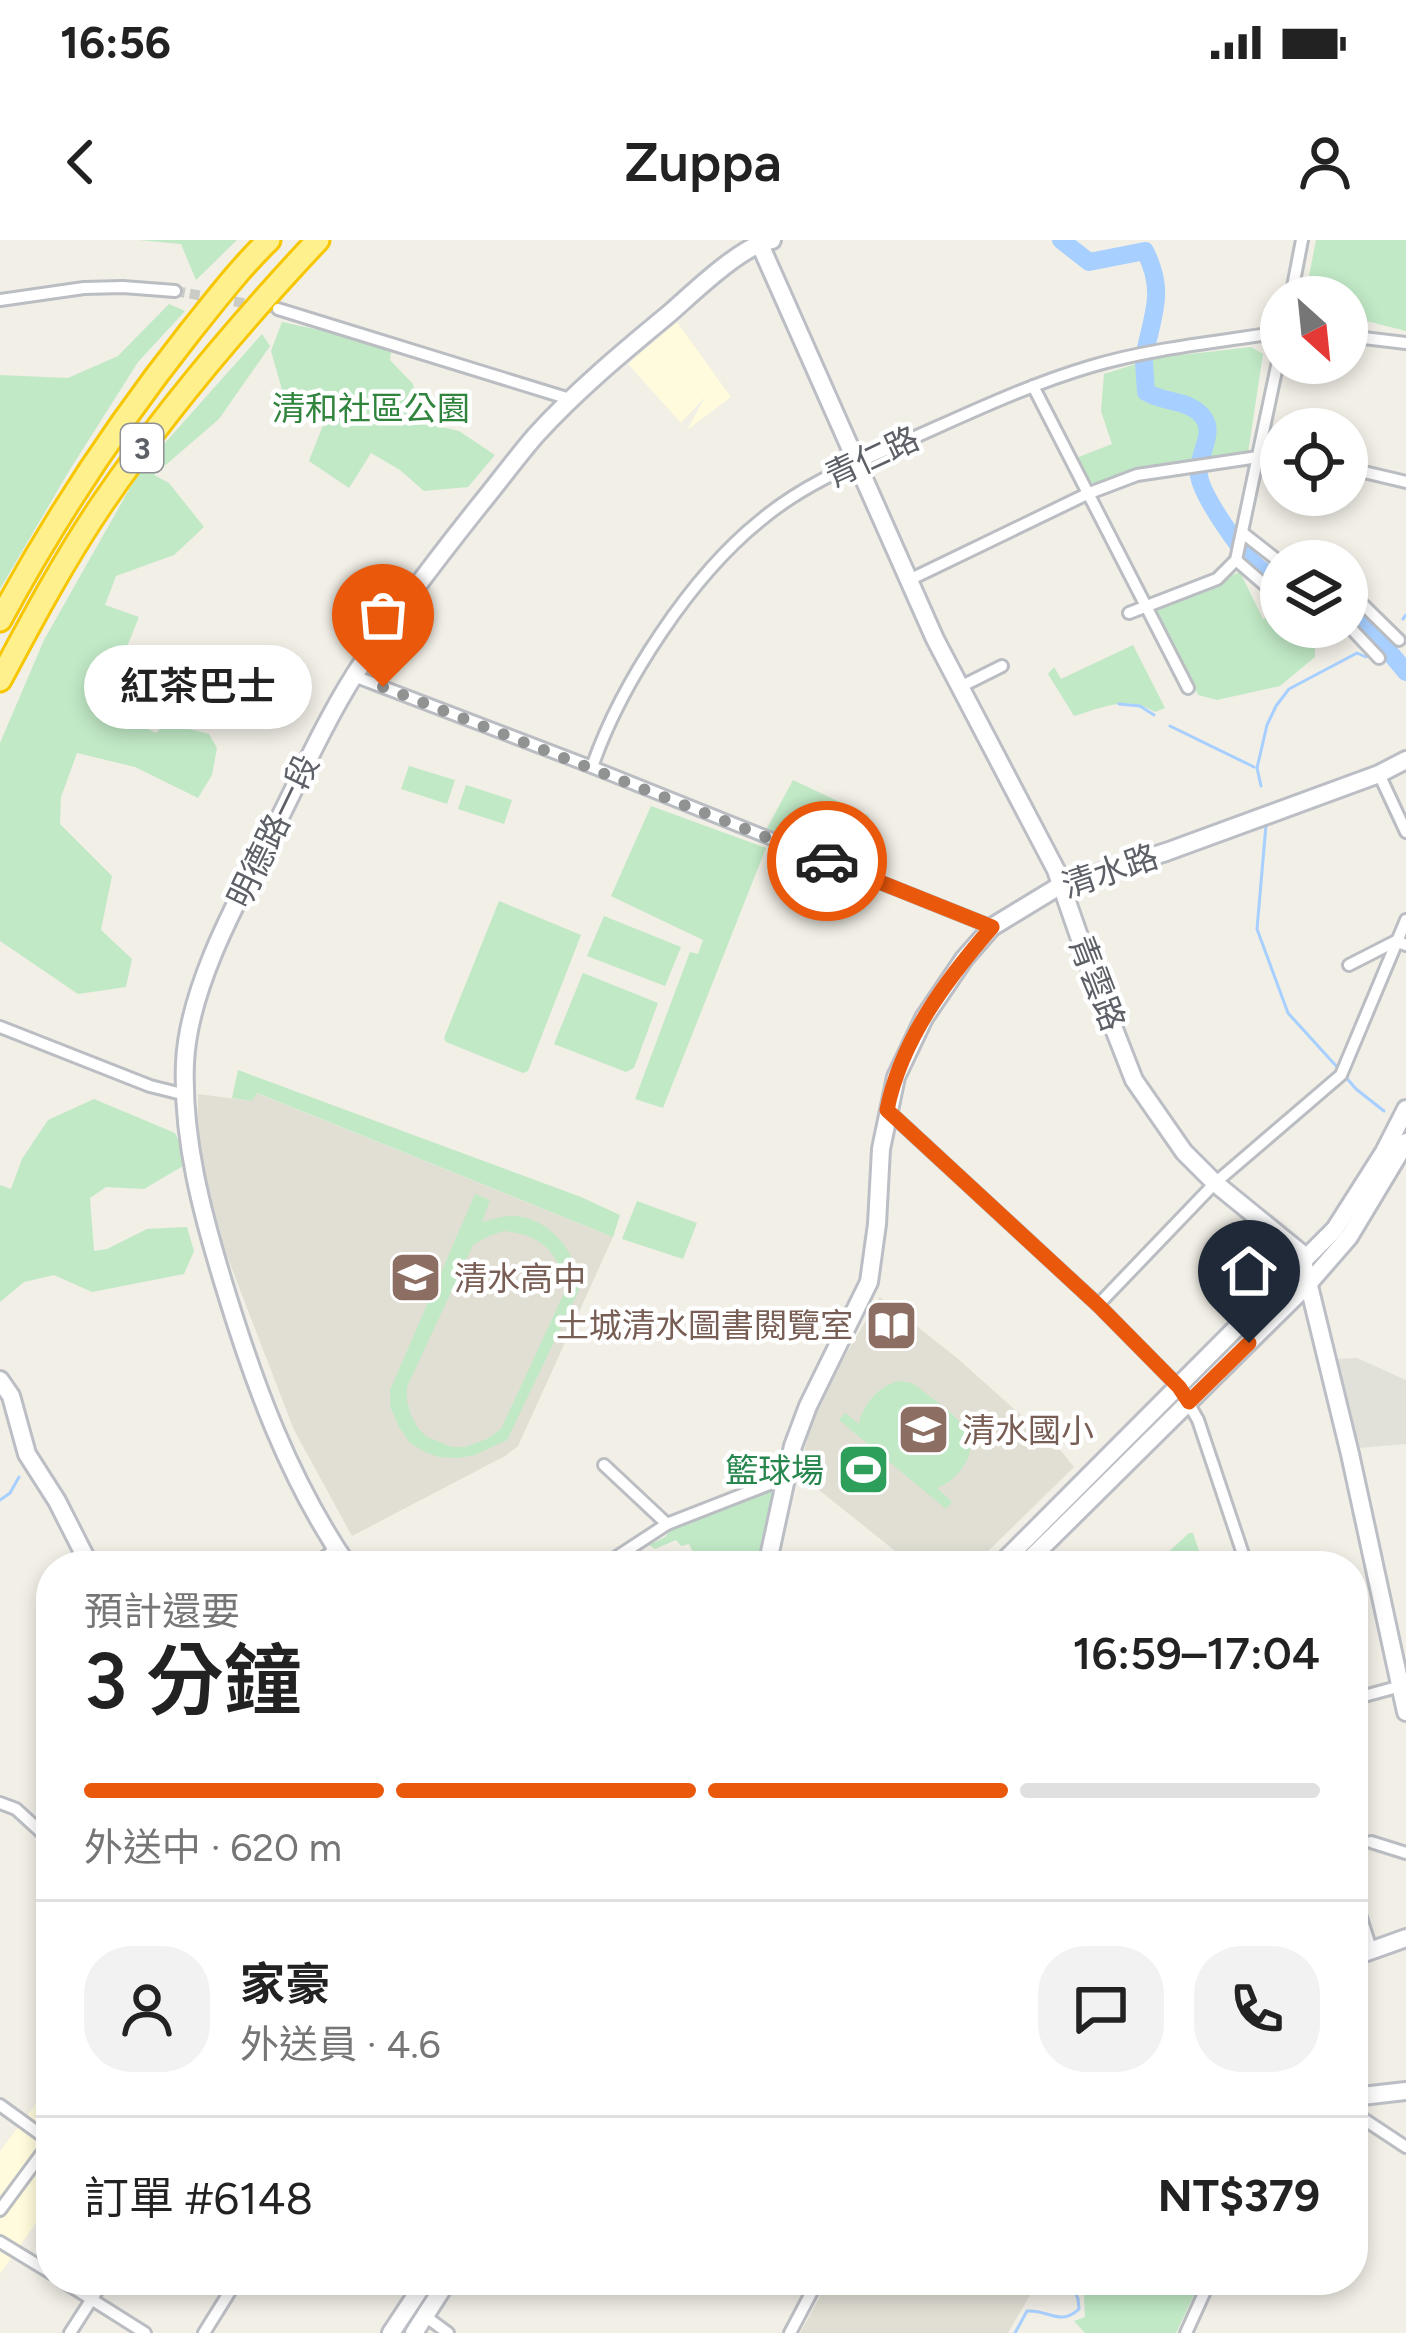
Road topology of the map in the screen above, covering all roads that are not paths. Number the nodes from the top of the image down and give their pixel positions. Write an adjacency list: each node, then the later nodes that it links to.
1 (269, 240): 28 (highway, 3)
2 (318, 240): 34 (highway, 3)
3 (1302, 240): 5 (street)
4 (763, 241): 14 (street, 明德路一段); 16 (street, 青雲路)
5 (1295, 276)
6 (175, 291): 7 (street)
7 (0, 300)
8 (278, 309): 14 (street)
9 (1260, 335): 13 (street, 青仁路)
10 (1368, 337): 11 (street)
11 (1406, 344)
12 (1273, 384): 15 (street)
13 (1034, 386): 16 (street, 青仁路); 19 (street)
14 (573, 400): 33 (street, 明德路一段)
15 (1258, 458): 19 (street); 20 (street)
16 (856, 462): 23 (street, 青雲路); 38 (street, 青仁路)
17 (1368, 473): 18 (street)
18 (1406, 482)
19 (1087, 494): 23 (street); 25 (street)
20 (1243, 534): 21 (street); 22 (street)
21 (1260, 547)
22 (1236, 560): 24 (street); 25 (street)
23 (909, 580): 35 (street, 青雲路)
24 (1260, 581)
25 (1145, 606): 27 (street); 36 (street)
26 (1368, 610): 29 (street)
27 (1129, 613)
28 (0, 620)
29 (1399, 640)
30 (1368, 646): 31 (street)
31 (1379, 658)
32 (1002, 666): 35 (street)
33 (354, 676): 38 (street); 47 (street, 明德路一段)
34 (0, 680)
35 (960, 687): 41 (street, 青雲路)
36 (1188, 688)
37 (1406, 760): 39 (street, 清水路)
38 (592, 767): 43 (street)
39 (1379, 774): 40 (street); 41 (street, 清水路)
40 (1406, 832)
41 (1061, 885): 43 (street, 清水路); 51 (street, 青雲路)
42 (1406, 920): 44 (street)
43 (992, 927): 49 (street, 清水路)
44 (1401, 943): 45 (street); 51 (street)
45 (1349, 965)
46 (0, 1027): 47 (street)
47 (186, 1095): 60 (street, 明德路一段)
48 (1406, 1109): 52 (street)
49 (887, 1110): 54 (street); 58 (street, 清水路)
50 (1406, 1142): 53 (street)
51 (1214, 1183): 52 (street, 青雲路); 54 (street)
52 (1304, 1262): 53 (street); 56 (street)
53 (1309, 1283): 56 (street); 68 (street)
54 (1098, 1305): 56 (street)
55 (0, 1380): 61 (street)
56 (1184, 1395): 65 (street); 66 (street); 67 (street)
57 (604, 1465): 59 (street)
58 (785, 1478): 59 (street); 64 (street, 清水路)
59 (667, 1524): 63 (street)
60 (336, 1549): 62 (street)
61 (82, 1551)
62 (333, 1551)
63 (626, 1551)
64 (770, 1551)
65 (1015, 1551)
66 (1037, 1551)
67 (1242, 1551)
68 (1401, 1686): 69 (street); 70 (street)
69 (1368, 1695)
70 (1406, 1712)
71 (0, 1804): 72 (street)
72 (36, 1827)
73 (1371, 1842): 74 (street)
74 (1406, 1853)
75 (1406, 1938): 77 (street)
76 (1368, 1940): 77 (street)
77 (1372, 1952): 78 (street)
78 (1368, 1953)
79 (1406, 2091): 80 (street)
80 (1368, 2095)
81 (0, 2105): 83 (street)
82 (1368, 2128): 84 (street)
83 (36, 2131)
84 (1406, 2147)
85 (36, 2162): 86 (street)
86 (0, 2210)
87 (0, 2242): 88 (street)
88 (36, 2264)
89 (84, 2295): 96 (street)
90 (95, 2295): 96 (street)
91 (227, 2295): 100 (street)
92 (415, 2295): 101 (street)
93 (438, 2295): 97 (street)
94 (810, 2295): 104 (street)
95 (1203, 2295): 105 (street)
96 (92, 2300): 98 (street); 99 (street)
97 (425, 2316): 102 (street); 103 (street)
98 (70, 2333)
99 (145, 2333)
100 (203, 2333)
101 (391, 2333)
102 (414, 2333)
103 (448, 2333)
104 (790, 2333)
105 (1186, 2333)

